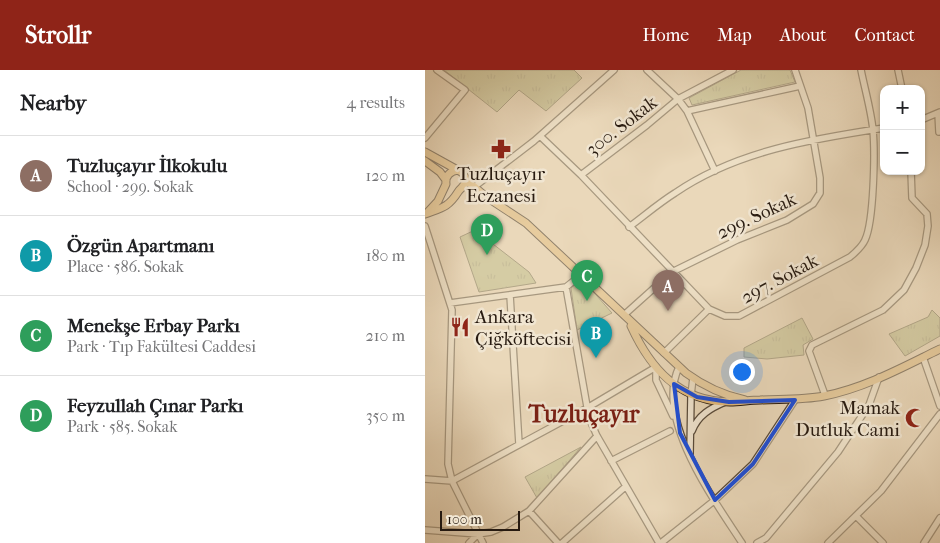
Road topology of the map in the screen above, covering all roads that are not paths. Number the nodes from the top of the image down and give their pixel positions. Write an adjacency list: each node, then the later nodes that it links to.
1 (437, 70): 18 (street)
2 (614, 70): 17 (street)
3 (647, 70): 10 (street)
4 (733, 70): 10 (street, 300. Sokak)
5 (795, 70): 9 (street, 299. Sokak)
6 (861, 70): 15 (street, 297. Sokak)
7 (898, 70): 8 (street)
8 (901, 85)
9 (800, 86): 11 (street); 19 (street, 299. Sokak)
10 (678, 99): 11 (street); 24 (street, 300. Sokak)
11 (687, 111): 23 (street)
12 (939, 113): 13 (street); 16 (street)
13 (925, 118)
14 (880, 129): 15 (street)
15 (873, 130): 19 (street); 38 (street, 297. Sokak)
16 (939, 132)
17 (540, 136): 24 (street); 28 (street)
18 (425, 138)
19 (813, 140): 23 (street); 33 (street, 299. Sokak)
20 (425, 152): 22 (main road)
21 (425, 161): 27 (main road)
22 (458, 170): 26 (main road); 27 (main road)
23 (715, 171): 32 (street)
24 (581, 175): 32 (street)
25 (911, 175): 49 (street)
26 (466, 180): 28 (main road); 29 (main road)
27 (446, 182): 29 (main road); 30 (main road)
28 (474, 187): 34 (main road)
29 (459, 190): 30 (main road)
30 (426, 214)
31 (425, 226): 37 (street)
32 (629, 227): 33 (street)
33 (672, 272): 38 (street); 39 (street, 299. Sokak)
34 (581, 275): 35 (street); 39 (main road)
35 (565, 287): 36 (street); 54 (street)
36 (511, 295): 37 (street); 60 (street)
37 (450, 303): 64 (street)
38 (709, 310): 41 (street)
39 (627, 318): 41 (main road); 43 (main road)
40 (940, 349): 42 (main road)
41 (664, 353): 44 (main road)
42 (923, 357): 45 (main road); 53 (street)
43 (655, 367): 47 (main road); 54 (street); 56 (street)
44 (679, 367): 46 (main road); 47 (street)
45 (879, 377): 49 (main road); 78 (street)
46 (693, 378): 48 (street); 50 (main road)
47 (674, 384): 48 (main road); 56 (street)
48 (691, 395): 52 (main road); 58 (street)
49 (825, 396): 51 (main road)
50 (745, 400): 51 (main road); 52 (main road)
51 (795, 400): 66 (street)
52 (726, 402): 58 (street)
53 (940, 406)
54 (587, 408): 59 (street); 60 (street)
55 (940, 414): 68 (street)
56 (676, 421): 61 (street)
57 (670, 431): 62 (street)
58 (690, 435): 61 (street)
59 (597, 436): 62 (street); 67 (street)
60 (519, 444): 64 (street)
61 (690, 456): 66 (street)
62 (611, 461): 65 (street)
63 (425, 479): 64 (street)
64 (452, 480): 71 (street)
65 (625, 486): 75 (street); 76 (street)
66 (715, 500): 76 (street); 77 (street)
67 (529, 511): 71 (street); 74 (street)
68 (856, 516): 79 (street); 80 (street)
69 (940, 518): 81 (street)
70 (425, 530): 71 (street)
71 (479, 534): 72 (street); 73 (street)
72 (469, 543)
73 (483, 543)
74 (558, 543)
75 (562, 543)
76 (660, 543)
77 (742, 543)
78 (757, 543)
79 (828, 543)
80 (883, 543)
81 (924, 543)

